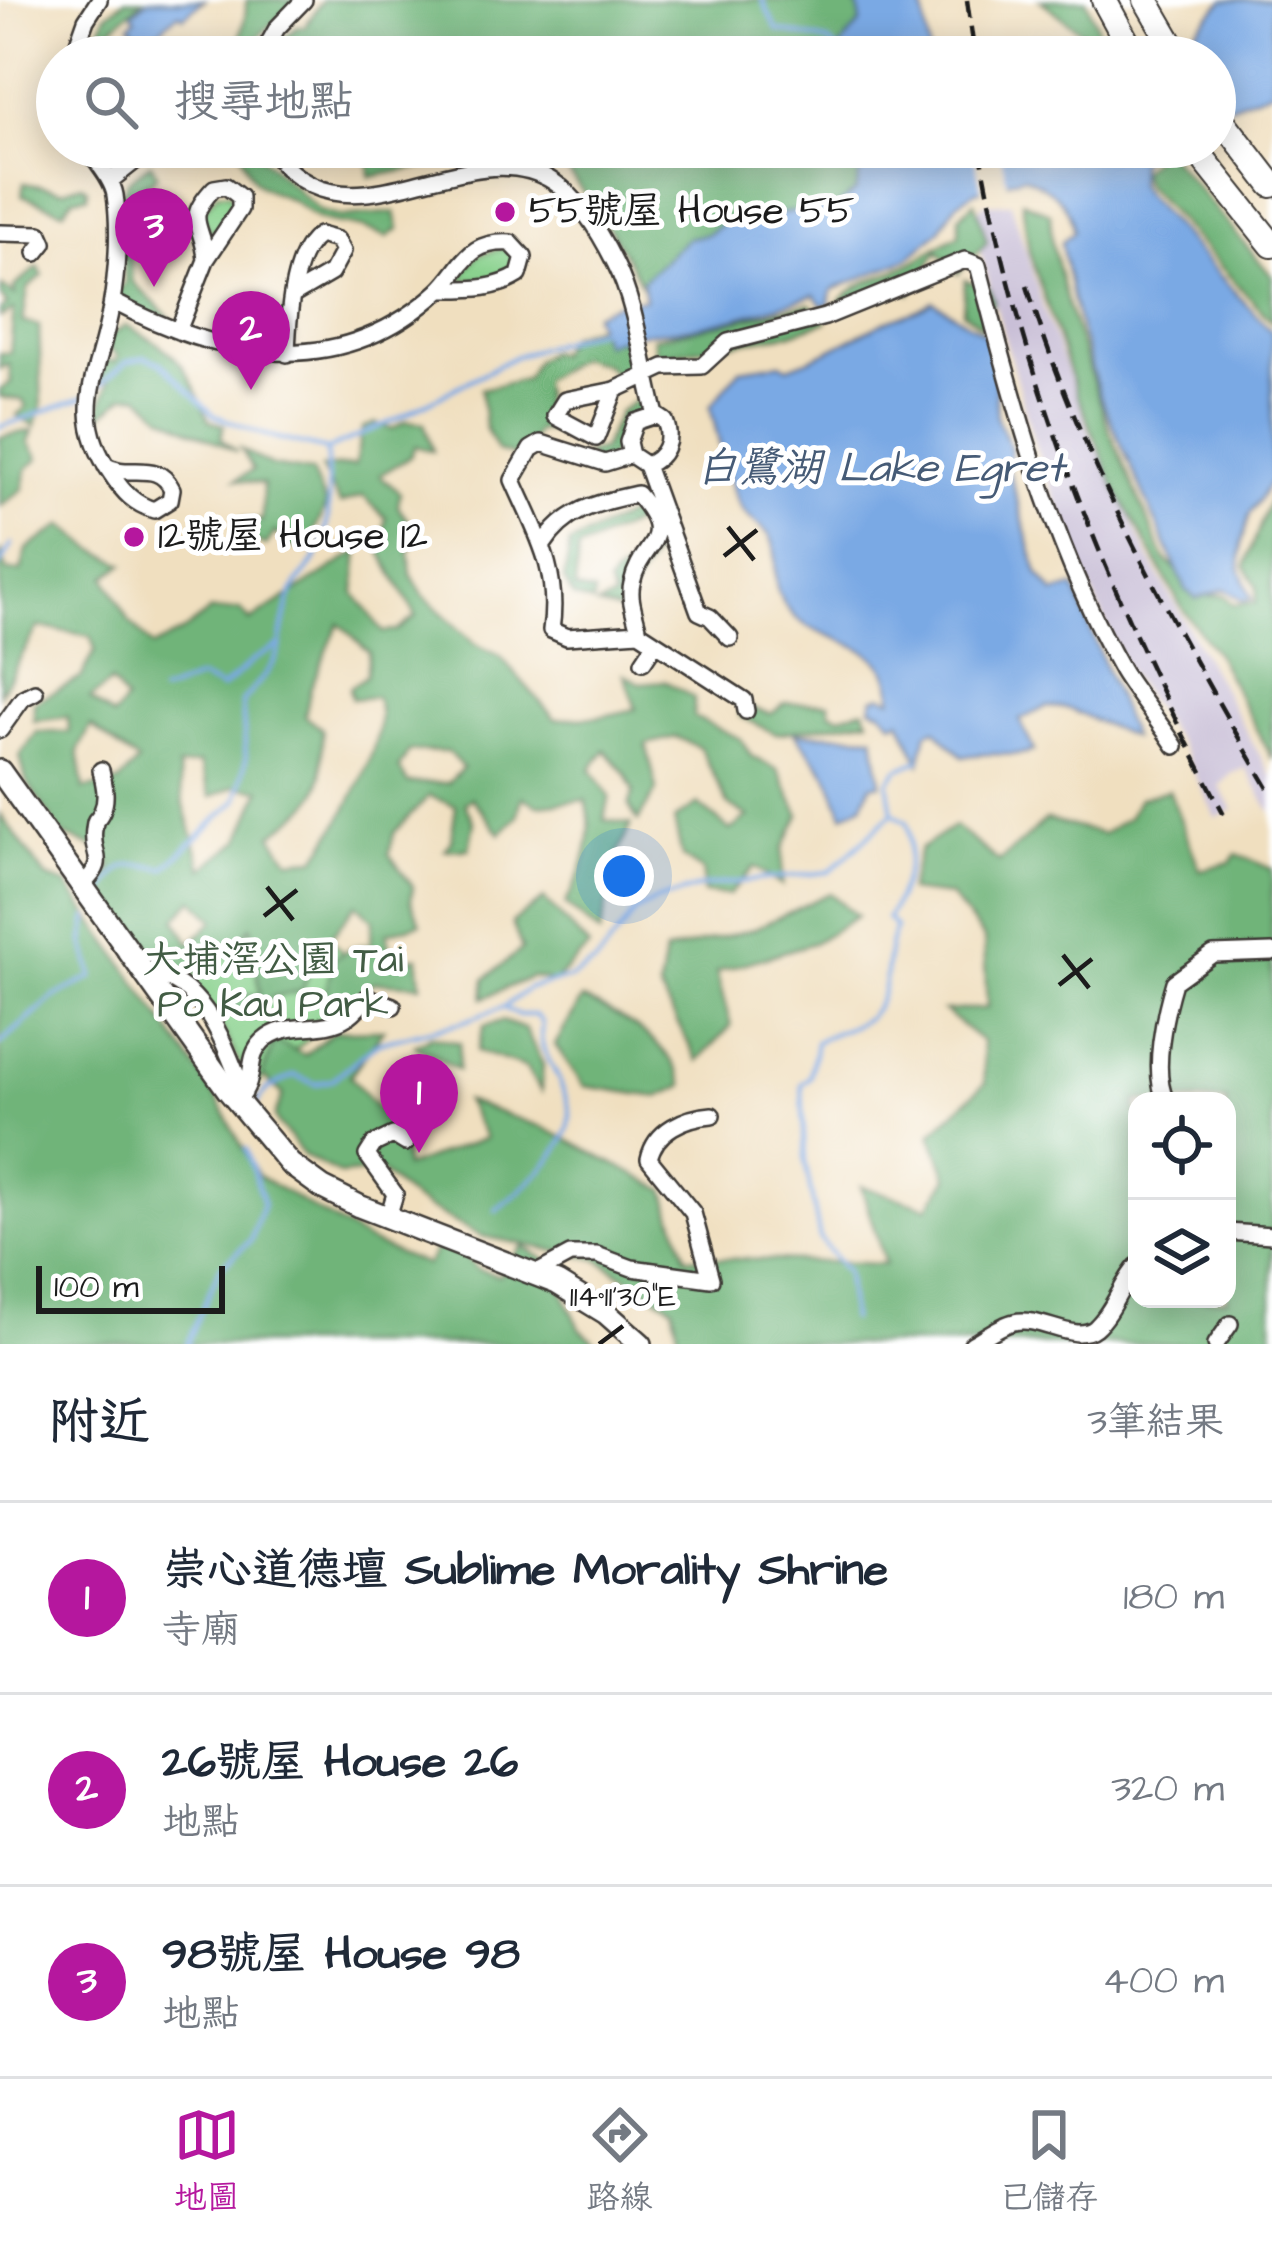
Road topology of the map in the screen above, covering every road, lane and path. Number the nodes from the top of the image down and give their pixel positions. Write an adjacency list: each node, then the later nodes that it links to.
1 (99, 0): 5 (street)
2 (304, 0): 6 (street)
3 (1104, 0): 7 (highway)
4 (1149, 7): 8 (highway)
5 (81, 36)
6 (272, 36)
7 (1122, 36)
8 (1166, 36)
9 (1236, 138): 17 (highway)
10 (101, 168): 16 (street)
11 (126, 168): 16 (street)
12 (291, 168): 13 (street)
13 (489, 168)
14 (502, 168): 27 (street)
15 (1211, 168): 19 (highway)
16 (110, 181): 24 (street)
17 (1272, 184)
18 (0, 233): 20 (street)
19 (1272, 245)
20 (36, 254)
21 (206, 260): 25 (street)
22 (442, 289): 22 (street); 26 (street)
23 (295, 294): 26 (street)
24 (112, 301): 25 (street); 31 (street)
25 (178, 332): 26 (street)
26 (286, 354)
27 (645, 373): 28 (street); 29 (street); 41 (street)
28 (614, 390)
29 (656, 415): 30 (street); 32 (street)
30 (631, 454): 32 (street); 33 (street)
31 (105, 465)
32 (646, 465): 35 (street)
33 (544, 545): 34 (street); 34 (street)
34 (639, 632): 36 (street)
35 (730, 638)
36 (656, 644): 37 (street); 39 (street)
37 (643, 662)
38 (35, 692): 40 (street)
39 (746, 711)
40 (0, 730)
41 (1175, 746)
42 (100, 770): 44 (street)
43 (0, 771): 44 (main road)
44 (83, 884): 48 (main road)
45 (1272, 952): 47 (street)
46 (385, 998): 48 (street)
47 (1161, 1092)
48 (240, 1097): 51 (main road)
49 (712, 1115): 54 (street)
50 (406, 1143): 51 (street)
51 (388, 1216): 54 (main road)
52 (1236, 1232): 53 (street)
53 (1272, 1235)
54 (535, 1274): 56 (main road)
55 (1128, 1280): 57 (street)
56 (640, 1344)
57 (972, 1344)

